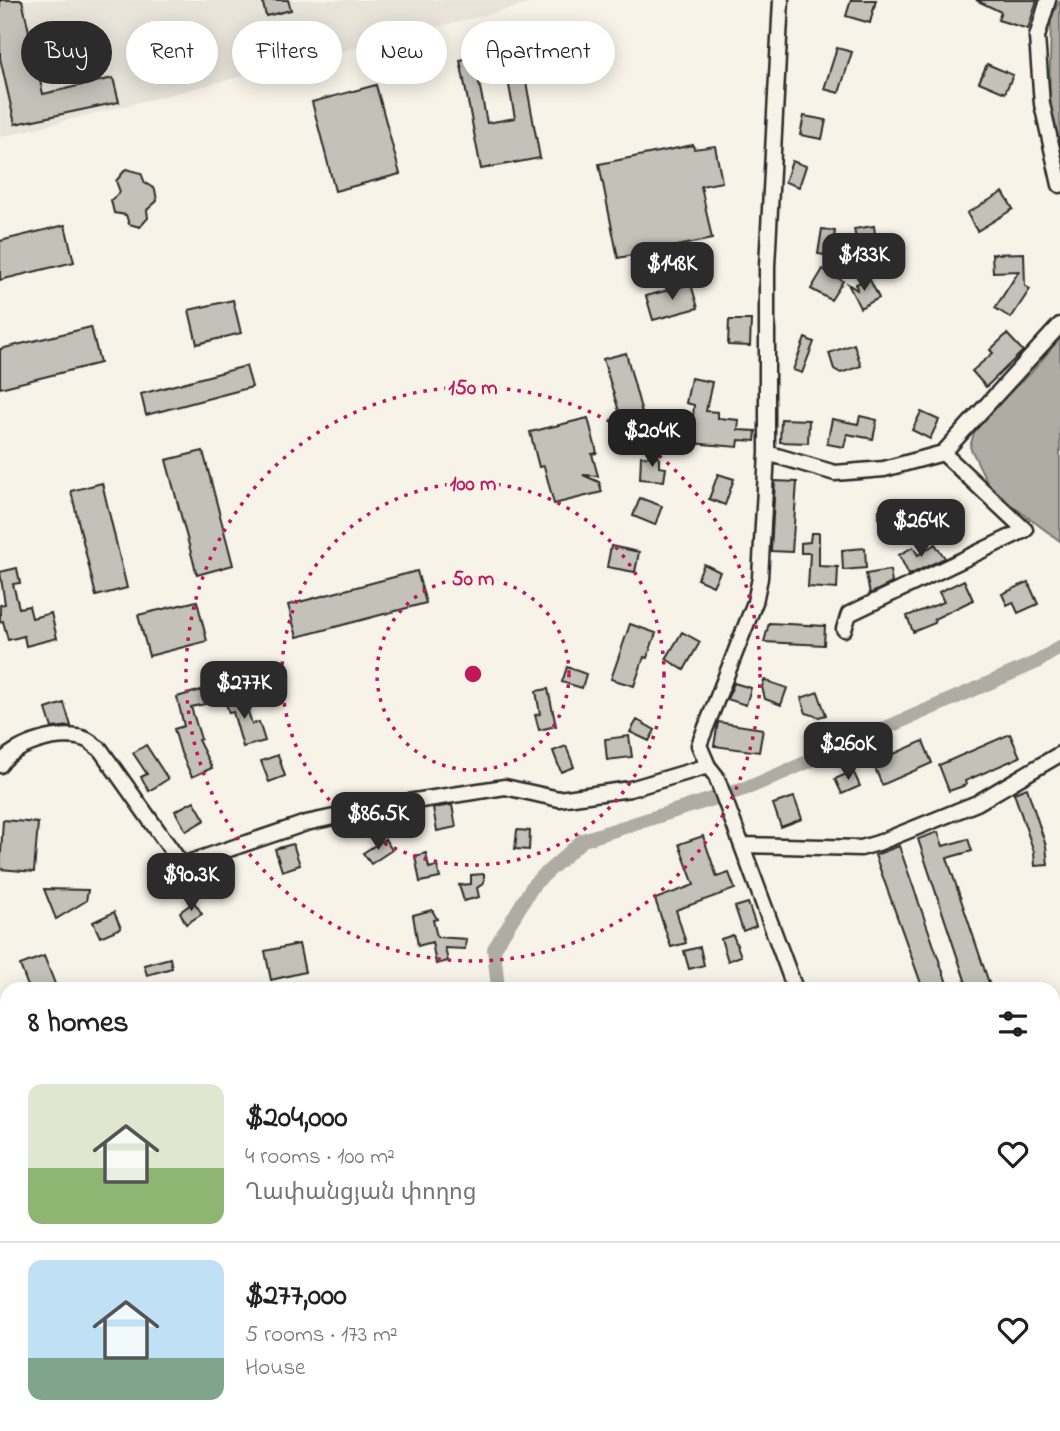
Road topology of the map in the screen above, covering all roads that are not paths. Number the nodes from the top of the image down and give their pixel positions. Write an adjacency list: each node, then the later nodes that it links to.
1 (781, 0): 5 (street)
2 (1048, 0): 3 (street)
3 (1060, 185)
4 (1060, 326): 6 (street)
5 (767, 453): 6 (street); 10 (street)
6 (943, 453): 7 (street)
7 (844, 629)
8 (1060, 754): 11 (street)
9 (0, 765): 10 (street)
10 (712, 771): 11 (street)
11 (743, 845): 12 (street)
12 (792, 982)

